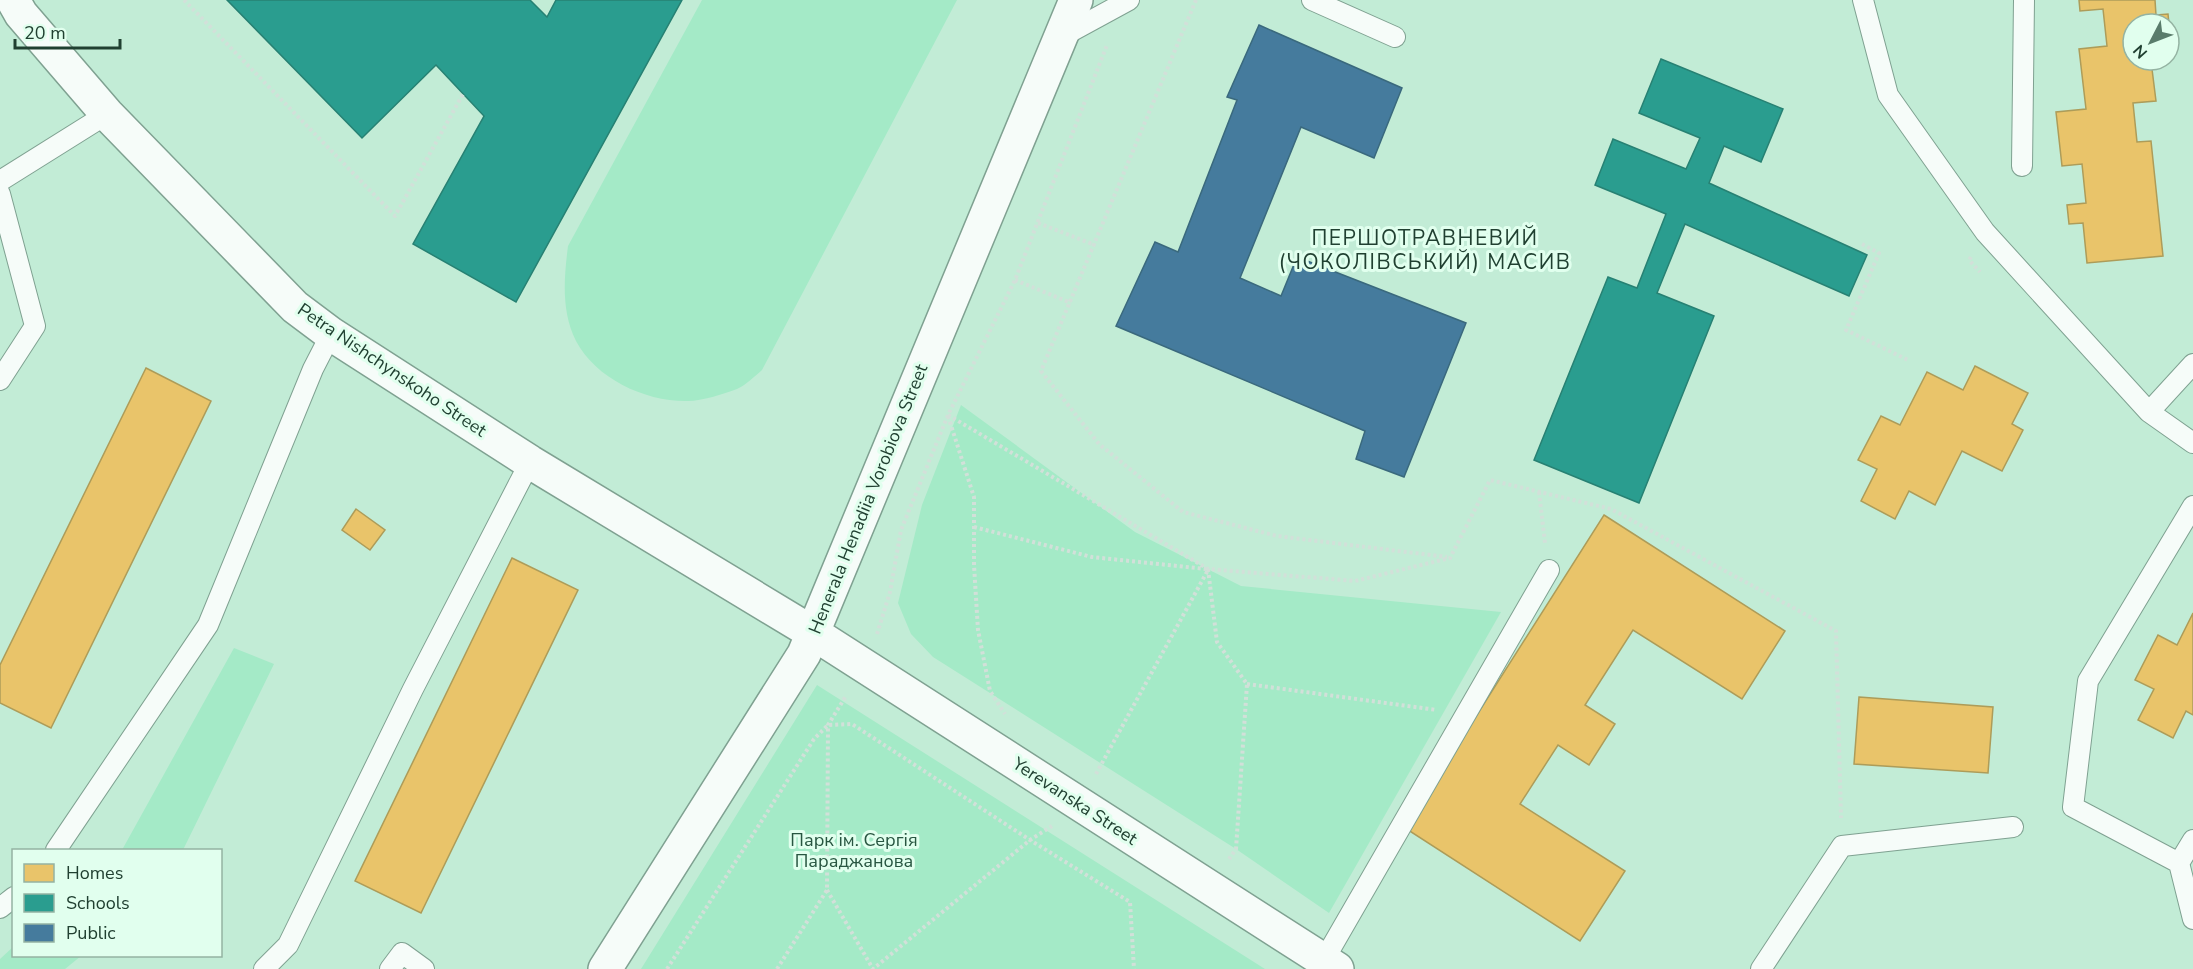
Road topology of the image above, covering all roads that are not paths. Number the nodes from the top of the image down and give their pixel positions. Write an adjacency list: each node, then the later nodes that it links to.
1 (13, 0): 9 (street, Petra Nishchynskoho Street)
2 (1076, 0): 8 (street, Henerala Henadiia Vorobiova Street)
3 (1312, 0): 7 (lane)
4 (1863, 0): 16 (lane)
5 (2024, 0): 10 (lane)
6 (1126, 2): 8 (lane)
7 (1395, 37)
8 (1059, 38): 21 (street, Henerala Henadiia Vorobiova Street)
9 (107, 114): 11 (lane); 13 (street, Petra Nishchynskoho Street)
10 (2022, 166)
11 (0, 181)
12 (0, 194): 15 (lane)
13 (331, 334): 18 (street, Petra Nishchynskoho Street); 24 (lane)
14 (2193, 364): 16 (lane)
15 (0, 380)
16 (2150, 412): 17 (lane)
17 (2193, 443)
18 (530, 462): 21 (street, Petra Nishchynskoho Street); 30 (lane)
19 (2193, 506): 25 (lane)
20 (1548, 570): 29 (lane)
21 (813, 633): 29 (street, Yerevanska Street); 33 (street, Henerala Henadiia Vorobiova Street)
22 (2013, 827): 34 (lane)
23 (2193, 840): 25 (lane)
24 (57, 849)
25 (2179, 863): 28 (lane)
26 (12, 899): 27 (lane)
27 (0, 908)
28 (2193, 920)
29 (1327, 966)
30 (264, 969)
31 (390, 969): 32 (lane)
32 (424, 969)
33 (605, 969)
34 (1761, 969)

